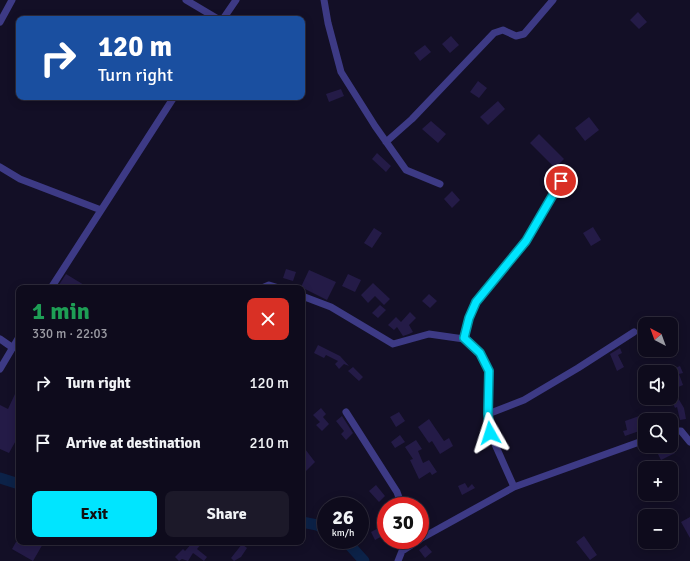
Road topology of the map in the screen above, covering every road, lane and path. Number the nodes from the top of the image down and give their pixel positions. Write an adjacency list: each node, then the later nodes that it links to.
1 (12, 0): 8 (street)
2 (186, 0): 6 (street)
3 (236, 0): 7 (street)
4 (324, 0): 10 (street)
5 (553, 0): 10 (street)
6 (213, 16)
7 (225, 16)
8 (0, 22)
9 (172, 100): 14 (street)
10 (386, 142): 13 (street)
11 (0, 167): 14 (street)
12 (561, 181): 18 (street)
13 (440, 184)
14 (101, 210): 15 (street)
15 (53, 285)
16 (305, 297): 18 (street)
17 (634, 332): 24 (street)
18 (464, 338): 24 (street)
19 (0, 339): 21 (street)
20 (16, 343): 21 (street)
21 (12, 348): 22 (street)
22 (0, 369)
23 (346, 412): 29 (street)
24 (488, 414): 28 (street)
25 (678, 431): 26 (street)
26 (690, 442)
27 (638, 443): 28 (street)
28 (514, 487): 30 (street)
29 (398, 497)
30 (429, 534)
31 (405, 549): 32 (street)
32 (398, 561)

